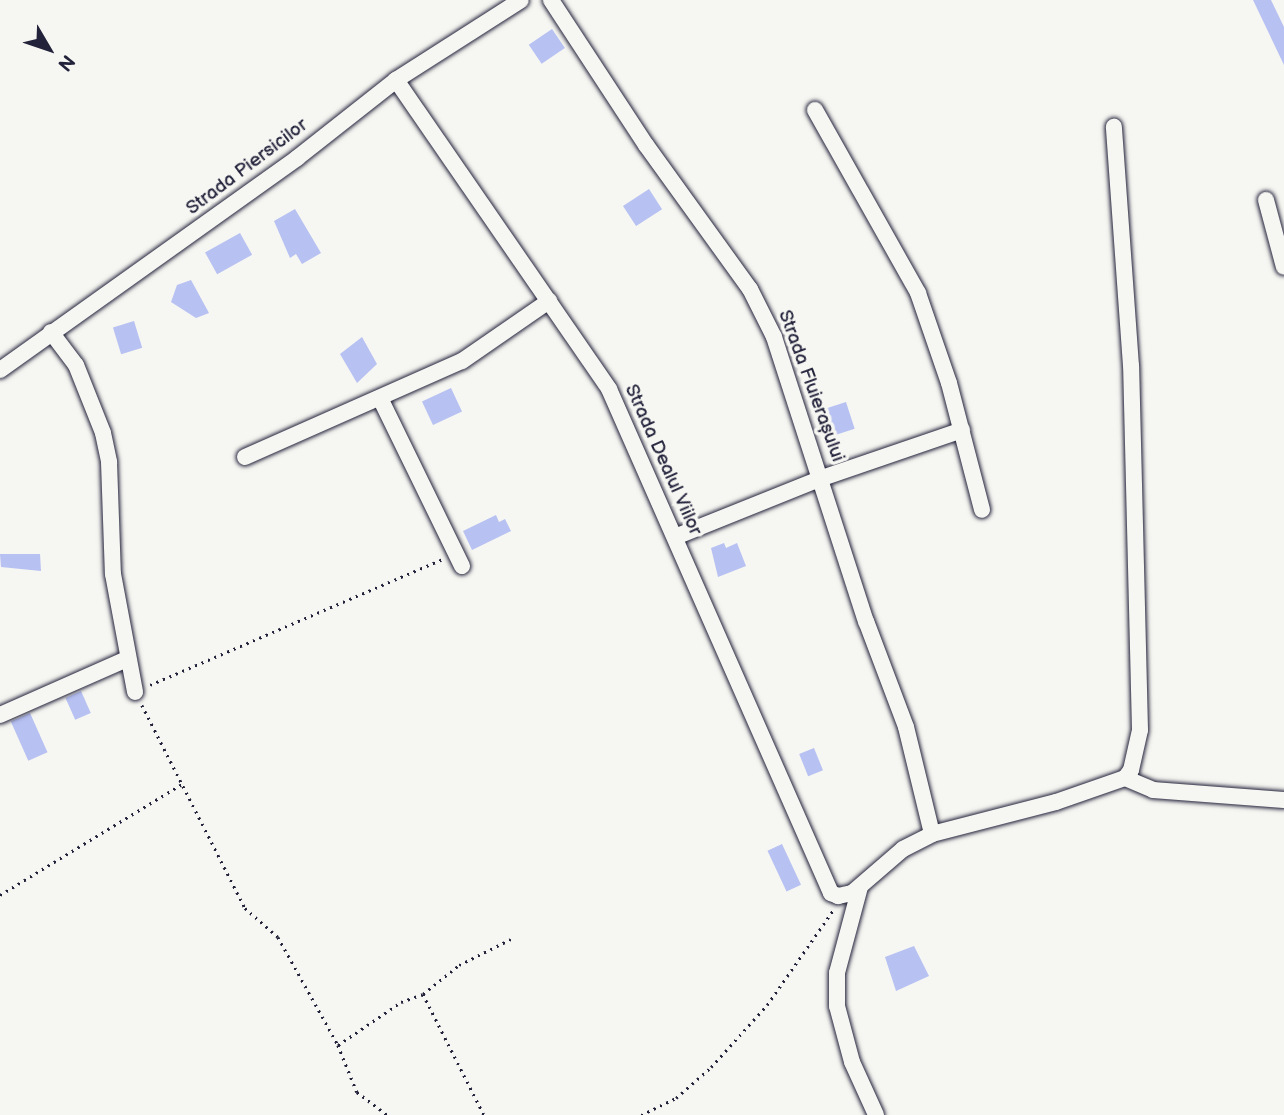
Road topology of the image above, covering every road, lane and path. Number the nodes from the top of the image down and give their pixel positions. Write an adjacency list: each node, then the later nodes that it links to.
1 (521, 0): 3 (street, Strada Piersicilor)
2 (551, 0): 14 (street, Strada Fluierașului)
3 (396, 80): 8 (street, Strada Dealul Viilor); 9 (street, Strada Piersicilor)
4 (815, 110): 12 (street)
5 (1114, 127): 21 (street)
6 (1266, 200): 7 (street)
7 (1284, 267)
8 (549, 301): 11 (street); 16 (street, Strada Dealul Viilor)
9 (51, 332): 10 (street, Strada Piersicilor); 18 (street)
10 (0, 370)
11 (380, 398): 13 (street); 17 (street)
12 (962, 430): 14 (street); 15 (street)
13 (245, 457)
14 (822, 478): 16 (street); 24 (street, Strada Fluierașului)
15 (982, 510)
16 (675, 537): 26 (street, Strada Dealul Viilor)
17 (459, 560): 19 (path)
18 (127, 659): 19 (street); 20 (street)
19 (135, 692): 22 (path)
20 (0, 715)
21 (1125, 778): 23 (street); 24 (street)
22 (182, 784): 27 (path); 30 (path)
23 (1284, 800)
24 (932, 834): 25 (street)
25 (860, 887): 26 (street); 34 (street)
26 (831, 893): 33 (path)
27 (0, 894)
28 (511, 939): 29 (path)
29 (422, 994): 30 (path); 32 (path)
30 (338, 1045): 31 (path)
31 (388, 1115)
32 (484, 1115)
33 (641, 1115)
34 (876, 1115)

